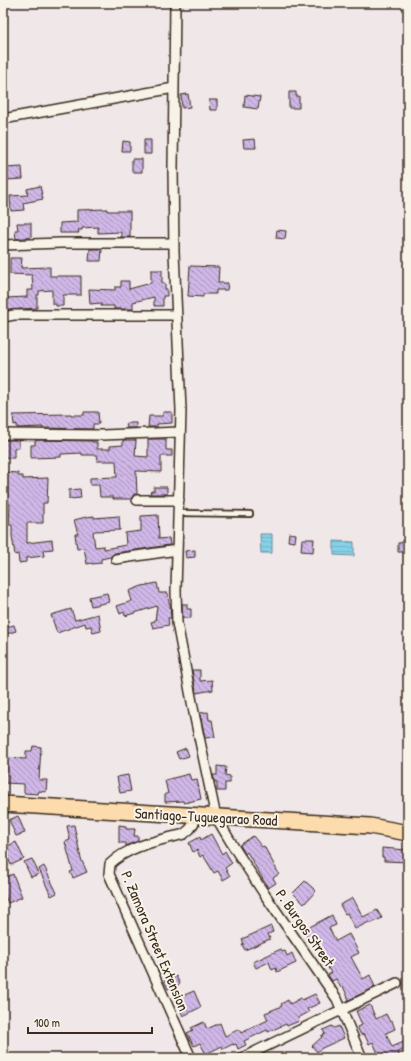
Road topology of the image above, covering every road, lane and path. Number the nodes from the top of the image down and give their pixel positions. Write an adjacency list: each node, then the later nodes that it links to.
1 (175, 3): 2 (street)
2 (174, 88): 3 (street); 4 (street)
3 (3, 120)
4 (174, 243): 5 (street); 6 (street)
5 (3, 245)
6 (176, 315): 7 (street); 8 (street)
7 (3, 317)
8 (180, 432): 9 (street); 11 (street)
9 (3, 434)
10 (137, 500): 11 (street)
11 (179, 500): 12 (street)
12 (178, 513): 13 (lane); 14 (street)
13 (250, 514)
14 (177, 550): 15 (street); 18 (street)
15 (116, 559)
16 (3, 804): 17 (highway, Santiago-Tuguegarao Road)
17 (198, 816): 18 (highway, Santiago-Tuguegarao Road); 22 (street, P. Zamora Street Extension)
18 (216, 817): 19 (highway, Santiago-Tuguegarao Road); 21 (street, P. Burgos Street)
19 (408, 833)
20 (397, 983): 21 (street)
21 (342, 1010): 23 (street); 24 (street, P. Burgos Street)
22 (191, 1058)
23 (242, 1058)
24 (362, 1058)

